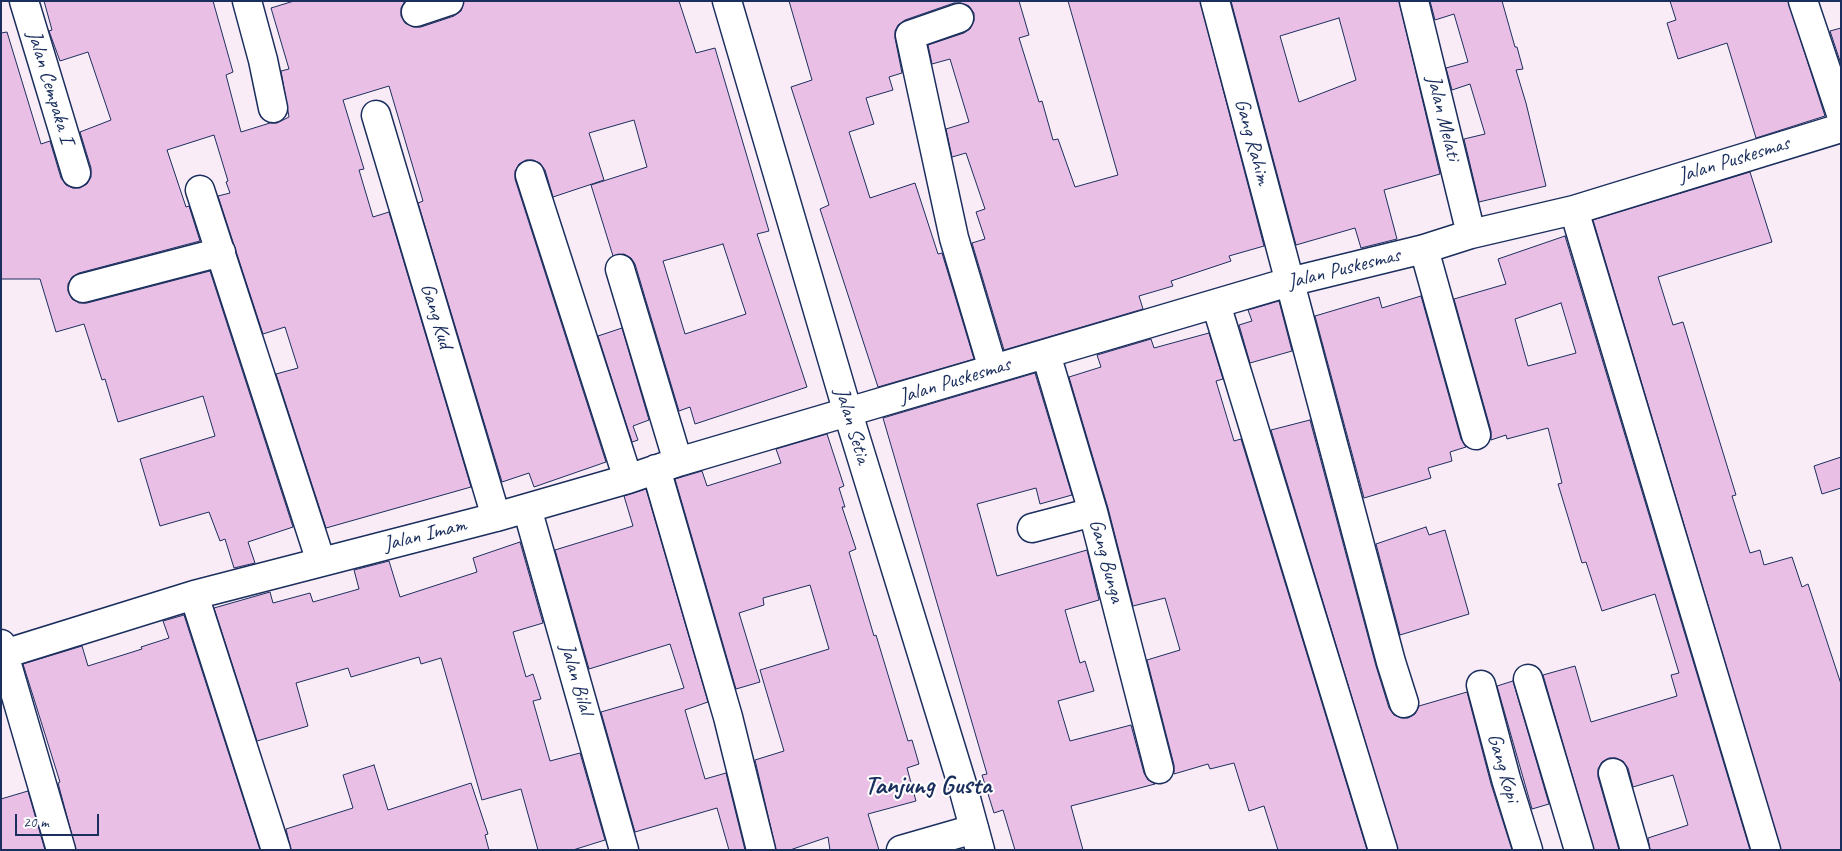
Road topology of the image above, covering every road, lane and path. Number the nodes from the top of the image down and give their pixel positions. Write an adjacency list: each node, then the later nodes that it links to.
1 (24, 1): 14 (street, Jalan Cempaka I)
2 (247, 1): 10 (street)
3 (449, 1): 8 (street)
4 (727, 1): 27 (street, Jalan Setia)
5 (1215, 1): 22 (street, Gang Rahim)
6 (1414, 1): 18 (street, Jalan Melati)
7 (1803, 1): 11 (street)
8 (416, 12)
9 (959, 18): 26 (street)
10 (273, 108)
11 (1841, 114)
12 (376, 115): 33 (street, Gang Kud)
13 (1841, 128): 17 (street, Jalan Puskesmas)
14 (76, 173)
15 (530, 175): 30 (street)
16 (200, 190): 20 (street)
17 (1574, 210): 18 (street, Jalan Puskesmas); 53 (street)
18 (1471, 234): 19 (street, Jalan Puskesmas)
19 (1424, 249): 22 (street, Jalan Puskesmas); 28 (street)
20 (221, 252): 23 (street); 35 (street)
21 (620, 269): 29 (street)
22 (1289, 282): 24 (street, Jalan Puskesmas); 40 (street, Gang Rahim)
23 (83, 288)
24 (1216, 304): 25 (street, Jalan Puskesmas); 49 (street)
25 (1046, 354): 26 (street, Jalan Puskesmas); 32 (street, Gang Bunga)
26 (993, 369): 27 (street, Jalan Puskesmas)
27 (848, 413): 29 (street, Jalan Imam); 43 (street, Jalan Setia)
28 (1476, 435)
29 (667, 466): 30 (street, Jalan Imam); 47 (street)
30 (628, 479): 31 (street, Jalan Imam)
31 (527, 508): 33 (street, Jalan Imam); 46 (street, Jalan Bilal)
32 (1093, 512): 34 (street); 41 (street, Gang Bunga)
33 (496, 517): 35 (street, Jalan Imam)
34 (1032, 528)
35 (321, 562): 36 (street, Jalan Imam)
36 (194, 594): 37 (street, Jalan Imam); 45 (street)
37 (2, 651): 44 (street)
38 (1528, 679): 51 (street)
39 (1481, 685): 50 (street, Gang Kopi)
40 (1404, 703)
41 (1160, 769)
42 (1613, 773): 52 (street)
43 (977, 839): 48 (street)
44 (61, 850)
45 (276, 850)
46 (624, 850)
47 (761, 850)
48 (901, 850)
49 (1383, 850)
50 (1528, 850)
51 (1579, 850)
52 (1636, 850)
53 (1766, 850)

